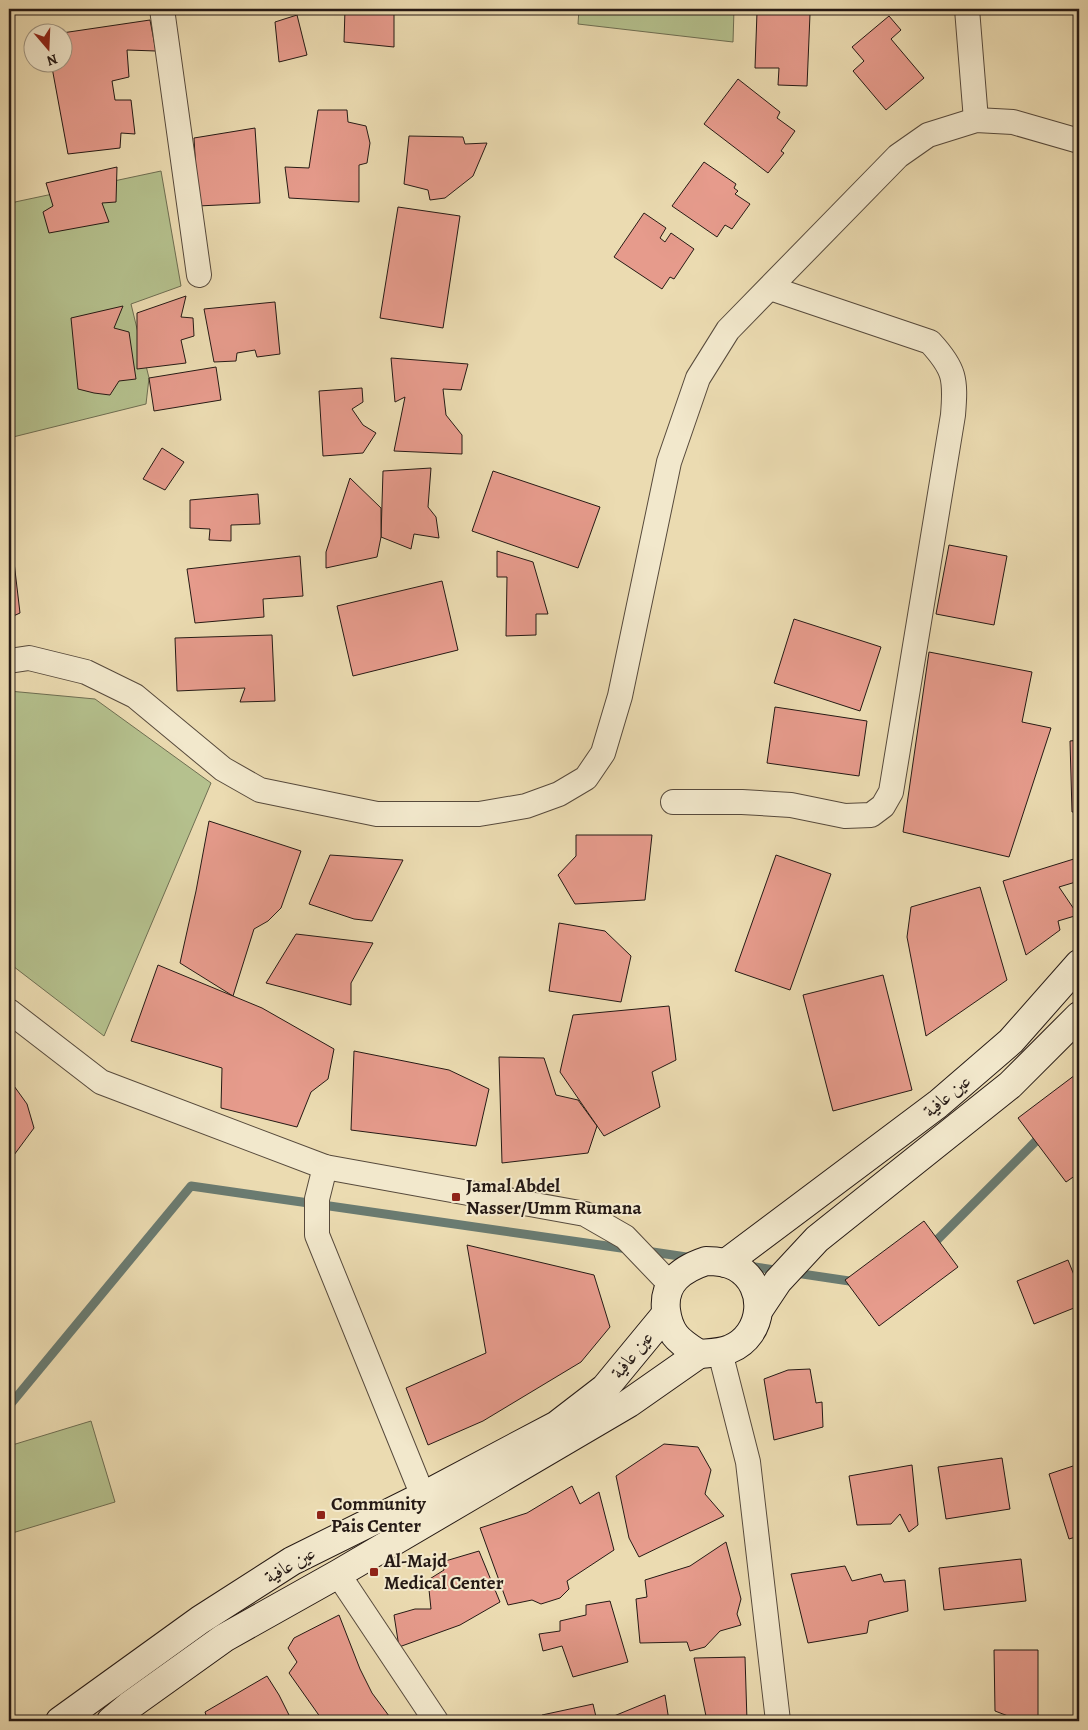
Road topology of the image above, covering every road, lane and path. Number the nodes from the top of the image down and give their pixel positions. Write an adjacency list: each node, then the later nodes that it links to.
1 (162, 9): 5 (street)
2 (967, 9): 3 (street)
3 (976, 120): 4 (street); 6 (street)
4 (1079, 141)
5 (199, 275)
6 (770, 288): 7 (street); 8 (street)
7 (9, 661)
8 (673, 802)
9 (1079, 964): 13 (main road, عين عافية)
10 (9, 1011): 12 (street)
11 (1079, 1016): 15 (main road, عين عافية)
12 (325, 1167): 14 (street); 18 (street)
13 (726, 1263): 14 (main road); 15 (main road)
14 (670, 1284): 16 (main road)
15 (760, 1308): 17 (main road)
16 (666, 1314): 17 (main road); 18 (main road, عين عافية)
17 (710, 1353): 19 (main road, عين عافية); 23 (street)
18 (423, 1496): 20 (main road, عين عافية)
19 (338, 1574): 21 (main road, عين عافية); 22 (street)
20 (60, 1721)
21 (111, 1721)
22 (436, 1721)
23 (778, 1721)

